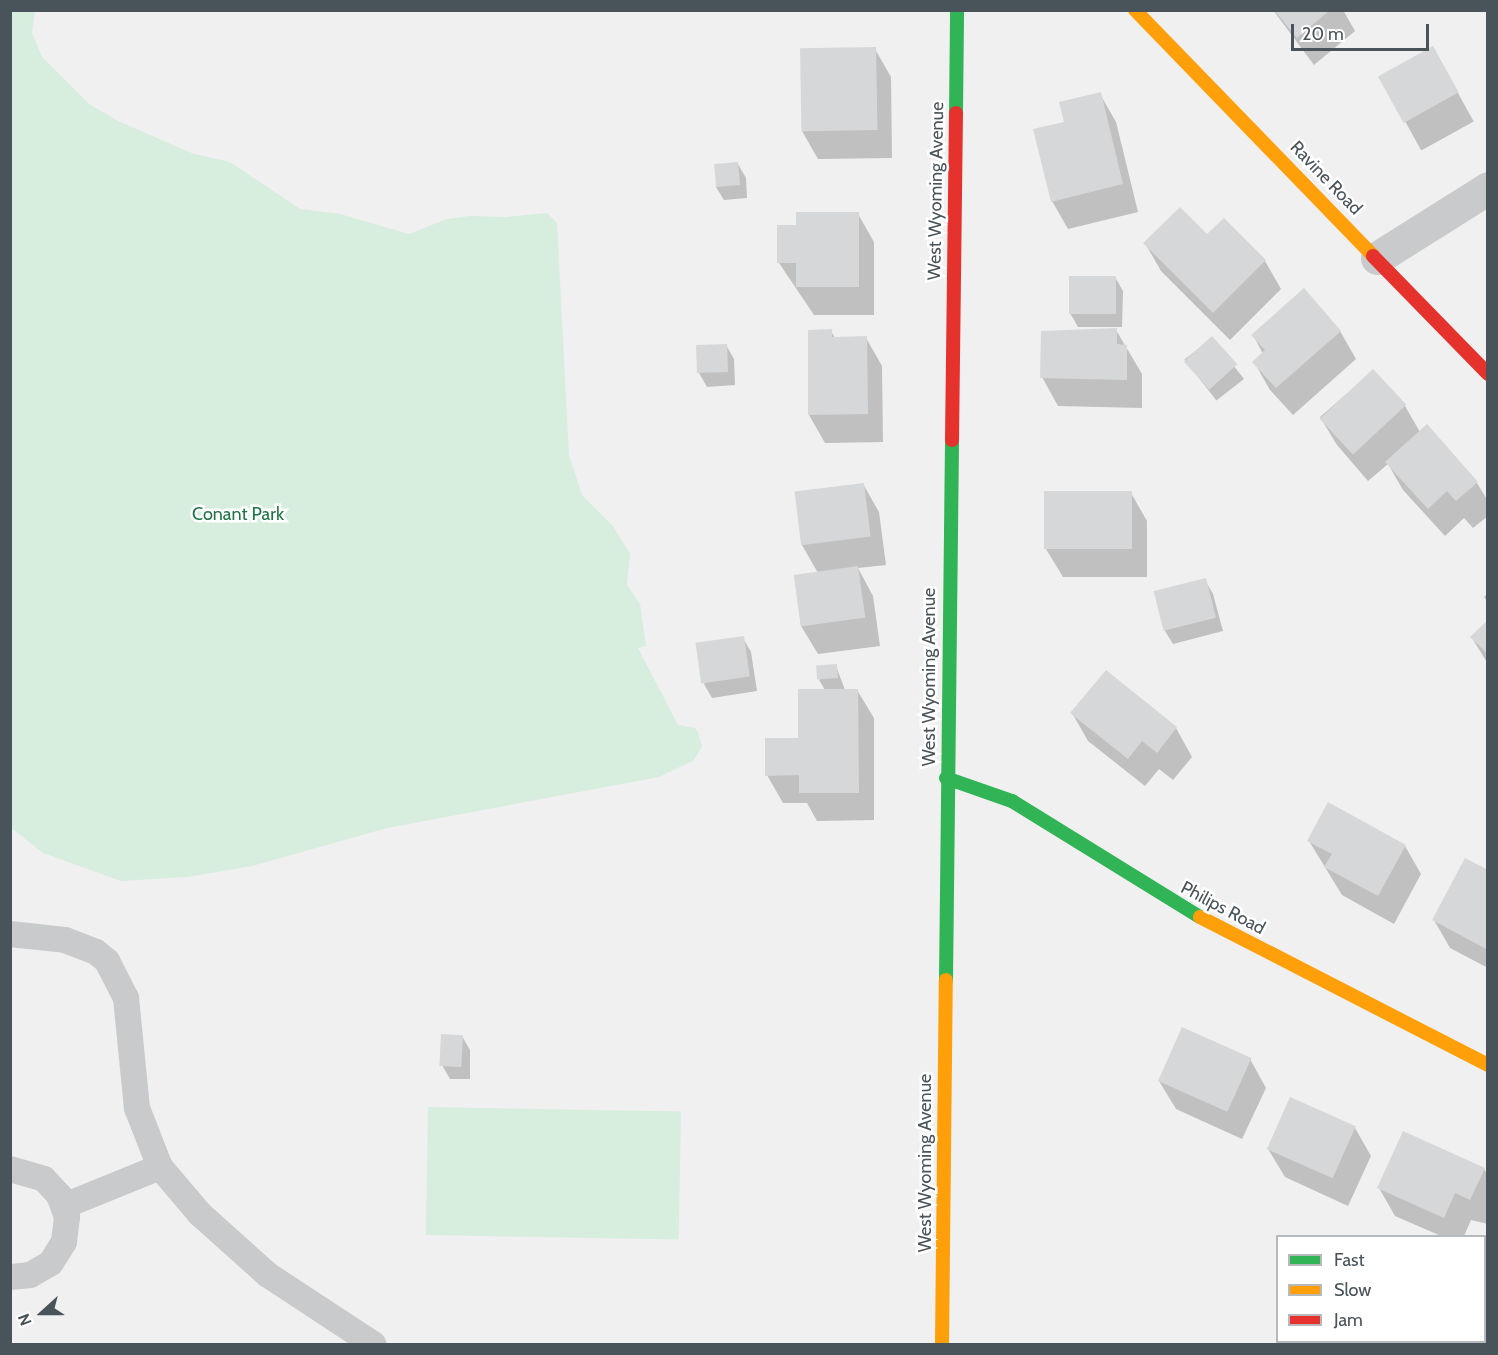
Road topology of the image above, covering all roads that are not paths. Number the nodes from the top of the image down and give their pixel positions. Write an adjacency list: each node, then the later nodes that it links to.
1 (957, 10): 6 (main road, West Wyoming Avenue)
2 (1135, 10): 4 (main road, Ravine Road)
3 (1488, 188): 4 (street)
4 (1377, 258): 5 (main road, Ravine Road)
5 (1488, 374)
6 (946, 778): 8 (main road, Philips Road); 14 (main road, West Wyoming Avenue)
7 (10, 934): 9 (lane)
8 (1488, 1065)
9 (160, 1167): 11 (lane); 13 (lane)
10 (10, 1169): 11 (lane)
11 (64, 1206): 12 (lane)
12 (10, 1278)
13 (356, 1340)
14 (942, 1344)

